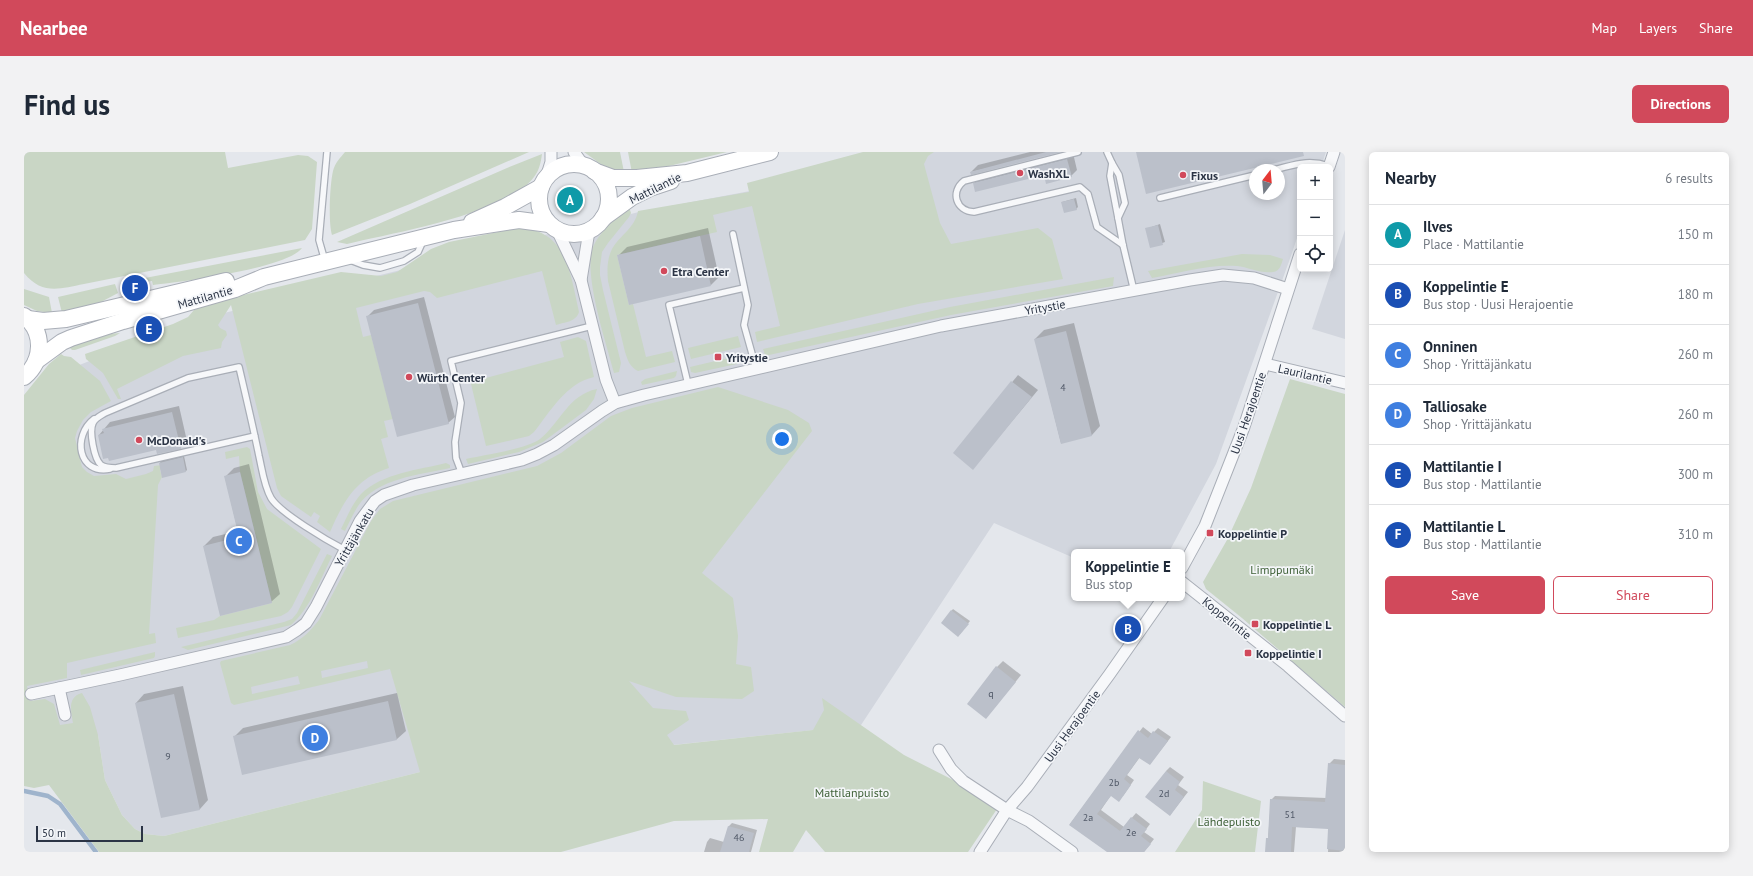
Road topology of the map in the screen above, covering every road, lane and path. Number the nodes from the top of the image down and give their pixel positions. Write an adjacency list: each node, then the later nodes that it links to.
1 (327, 152): 26 (lane)
2 (550, 152): 17 (street)
3 (574, 152): 14 (street)
4 (770, 152): 15 (street, Mattilantie)
5 (1078, 152): 25 (lane)
6 (1107, 152): 8 (lane)
7 (1334, 152): 11 (street)
8 (1112, 163): 20 (lane); 20 (lane)
9 (1299, 164): 10 (lane)
10 (1316, 164)
11 (1330, 164)
12 (1297, 165): 13 (lane)
13 (1285, 167)
14 (589, 168): 15 (street, Mattilantie); 17 (street); 19 (street)
15 (687, 173): 19 (street, Mattilantie)
16 (1249, 176): 18 (lane)
17 (544, 183): 21 (street); 22 (street, Mattilantie)
18 (1160, 198)
19 (603, 218): 23 (street)
20 (1118, 218): 25 (lane)
21 (553, 227): 22 (street, Mattilantie); 23 (street); 29 (street)
22 (454, 230): 26 (street, Mattilantie)
23 (589, 231): 29 (street)
24 (733, 234): 30 (lane)
25 (1123, 245): 32 (lane)
26 (325, 261): 28 (street, Mattilantie)
27 (1297, 263): 31 (street, Uusi Herajoentie)
28 (264, 276): 33 (street, Mattilantie); 35 (street, Mattilantie)
29 (581, 280): 34 (street)
30 (744, 288): 37 (lane); 40 (lane)
31 (1288, 289): 32 (street, Yritystie); 36 (street, Uusi Herajoentie)
32 (1134, 291): 37 (street, Yritystie)
33 (26, 318): 35 (street)
34 (592, 326): 41 (street); 45 (lane)
35 (36, 361): 38 (street)
36 (1265, 364): 39 (street, Laurilantie); 47 (street, Uusi Herajoentie)
37 (756, 368): 40 (street, Yritystie)
38 (24, 377)
39 (1345, 383)
40 (688, 384): 41 (street, Yritystie)
41 (615, 404): 45 (street, Yrittäjänkatu)
42 (96, 418): 43 (lane); 44 (lane); 44 (lane)
43 (255, 436): 44 (lane); 46 (lane)
44 (116, 468)
45 (462, 475): 46 (street, Yrittäjänkatu)
46 (345, 550): 50 (street, Yrittäjänkatu)
47 (1185, 563)
48 (1185, 584): 53 (street, Koppelintie)
49 (1161, 601): 55 (street, Uusi Herajoentie)
50 (59, 688): 51 (street, Yrittäjänkatu); 52 (street)
51 (31, 694)
52 (65, 715)
53 (1345, 716)
54 (939, 750): 55 (street)
55 (1008, 810): 56 (street, Uusi Herajoentie); 57 (street)
56 (980, 852)
57 (1072, 852)

